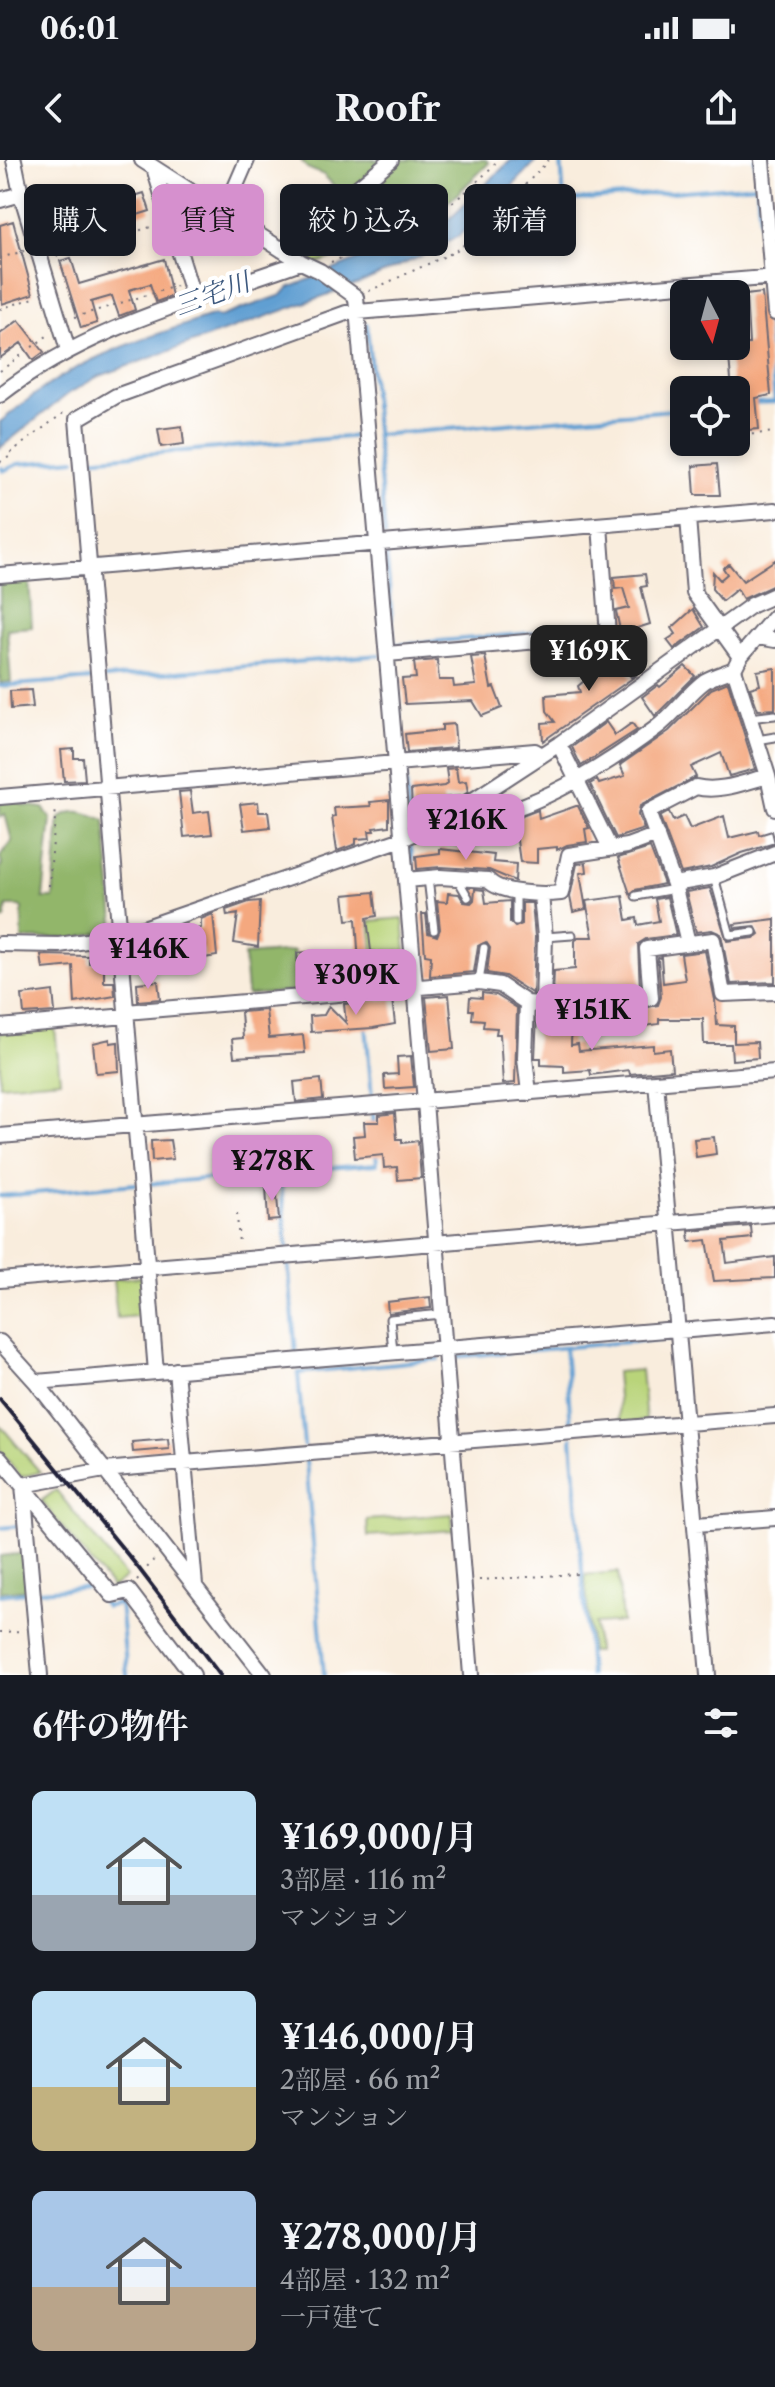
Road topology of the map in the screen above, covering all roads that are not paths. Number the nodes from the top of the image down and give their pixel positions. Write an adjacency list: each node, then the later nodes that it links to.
1 (14, 160): 9 (street)
2 (247, 160): 7 (street)
3 (391, 160): 8 (street)
4 (762, 160): 13 (street)
5 (148, 164): 6 (street); 14 (street)
6 (179, 184)
7 (237, 184)
8 (362, 184)
9 (21, 194): 10 (street); 17 (street)
10 (0, 200)
11 (292, 256): 12 (street)
12 (301, 262): 14 (street); 15 (street)
13 (774, 277): 15 (street); 16 (street)
14 (194, 300): 17 (street)
15 (355, 300): 22 (street); 23 (street)
16 (775, 313)
17 (68, 350): 18 (street)
18 (0, 395)
19 (775, 510): 20 (street)
20 (688, 518): 21 (street); 27 (street)
21 (600, 525): 22 (street); 30 (street)
22 (377, 544): 23 (street); 30 (street)
23 (89, 568): 24 (street); 41 (street)
24 (0, 575)
25 (775, 595): 27 (street)
26 (775, 616): 28 (street)
27 (719, 628): 31 (street); 36 (street)
28 (758, 637): 29 (street); 31 (street)
29 (775, 640)
30 (387, 654): 38 (street)
31 (737, 663): 33 (street); 40 (street)
32 (775, 715): 33 (lane)
33 (749, 718): 35 (street)
34 (775, 737): 35 (lane)
35 (756, 740): 39 (street)
36 (559, 744): 37 (street); 40 (street)
37 (542, 755): 38 (street); 44 (street)
38 (396, 763): 41 (street); 46 (street)
39 (768, 776): 43 (street); 45 (street)
40 (578, 779): 44 (street); 47 (street)
41 (107, 788): 42 (street); 63 (street)
42 (0, 797)
43 (775, 808)
44 (438, 823): 46 (street)
45 (657, 835): 47 (street); 53 (street)
46 (402, 839): 52 (street); 63 (street)
47 (610, 848): 55 (street)
48 (775, 853): 49 (street)
49 (714, 877): 53 (street); 62 (lane)
50 (428, 878): 51 (street); 52 (street); 59 (lane)
51 (457, 878): 54 (street); 57 (lane)
52 (406, 880): 70 (street)
53 (675, 887): 56 (lane); 66 (street)
54 (516, 890): 55 (street); 58 (lane)
55 (541, 895): 64 (street)
56 (636, 896)
57 (468, 897)
58 (516, 921)
59 (434, 930)
60 (753, 932): 62 (lane)
61 (572, 935): 64 (lane)
62 (730, 935): 65 (lane)
63 (120, 936): 67 (street); 74 (street)
64 (545, 937): 73 (street)
65 (713, 940): 66 (street); 71 (street)
66 (688, 943): 73 (street)
67 (0, 944)
68 (484, 948): 69 (lane)
69 (479, 982): 70 (street); 72 (street)
70 (415, 987): 74 (street); 79 (street)
71 (775, 992)
72 (527, 1003): 73 (street); 78 (street)
73 (543, 1004)
74 (126, 1014): 75 (street); 80 (street)
75 (0, 1027)
76 (775, 1072): 77 (street)
77 (656, 1082): 78 (street); 83 (street)
78 (529, 1093): 79 (street)
79 (425, 1102): 80 (street); 84 (street)
80 (135, 1125): 81 (street); 85 (street)
81 (0, 1136)
82 (775, 1214): 83 (street)
83 (668, 1223): 84 (street); 89 (street)
84 (436, 1243): 85 (street); 87 (street)
85 (147, 1268): 86 (street); 94 (street)
86 (0, 1280)
87 (442, 1314): 91 (street); 92 (lane)
88 (775, 1323): 89 (street)
89 (678, 1330): 91 (street); 97 (street)
90 (0, 1342): 95 (street)
91 (445, 1348): 92 (street); 98 (street)
92 (393, 1352): 93 (street)
93 (176, 1370): 94 (street); 100 (street)
94 (156, 1372): 95 (street)
95 (36, 1382): 101 (street)
96 (775, 1416): 97 (street)
97 (688, 1423): 98 (street); 105 (street)
98 (452, 1442): 100 (street); 110 (street)
99 (0, 1458): 103 (street)
100 (184, 1463): 101 (street); 106 (street)
101 (104, 1470): 103 (street); 106 (street)
102 (0, 1482): 103 (street)
103 (21, 1483): 107 (street); 108 (street)
104 (775, 1518): 105 (street)
105 (696, 1524): 111 (street)
106 (195, 1585): 109 (street)
107 (40, 1675)
108 (193, 1675)
109 (264, 1675)
110 (471, 1675)
111 (708, 1675)

